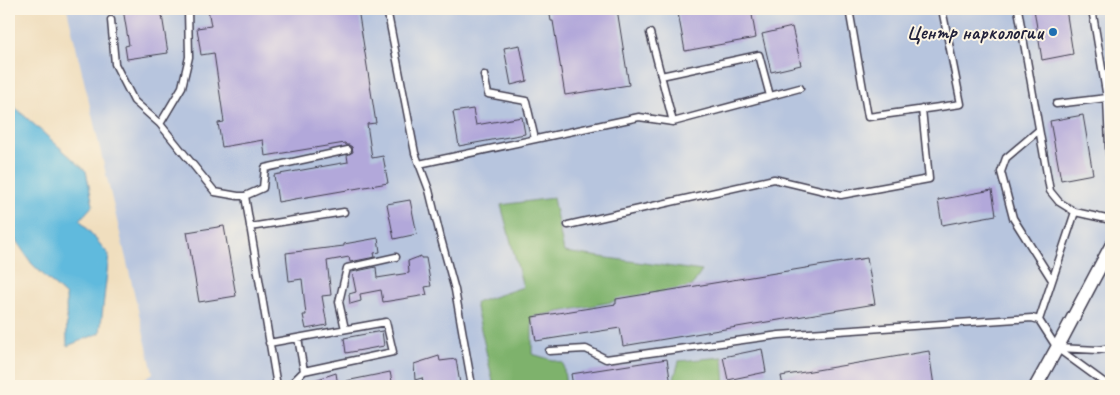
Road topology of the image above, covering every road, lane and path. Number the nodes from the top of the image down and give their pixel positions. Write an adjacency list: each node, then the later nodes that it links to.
1 (188, 9): 17 (lane)
2 (387, 9): 21 (lane)
3 (850, 9): 15 (lane)
4 (942, 9): 15 (lane)
5 (1018, 9): 18 (lane)
6 (1092, 9): 13 (lane)
7 (111, 20): 17 (lane)
8 (650, 33): 10 (lane)
9 (484, 75): 19 (lane)
10 (661, 76): 12 (lane); 16 (lane)
11 (800, 88): 12 (lane)
12 (770, 96): 16 (lane)
13 (1109, 98): 14 (lane); 22 (lane)
14 (1056, 104)
15 (922, 109): 27 (lane)
16 (673, 122): 19 (lane)
17 (160, 124): 23 (lane)
18 (1039, 130): 25 (lane); 31 (lane)
19 (535, 139): 21 (lane)
20 (348, 150): 23 (lane)
21 (419, 164): 42 (lane)
22 (1110, 169)
23 (245, 196): 28 (lane)
24 (344, 212): 28 (lane)
25 (1074, 212): 26 (lane); 31 (lane)
26 (1111, 220)
27 (568, 225)
28 (250, 227): 35 (lane)
29 (1111, 246): 36 (street)
30 (396, 257): 33 (lane)
31 (1052, 280): 32 (lane)
32 (1038, 320): 36 (lane); 38 (lane)
33 (345, 329): 34 (lane); 39 (lane)
34 (298, 338): 35 (lane); 39 (lane)
35 (269, 343): 40 (lane)
36 (1057, 348): 37 (lane); 43 (street); 44 (lane)
37 (1111, 348)
38 (549, 351)
39 (304, 371): 41 (lane)
40 (276, 386)
41 (289, 386)
42 (472, 386)
43 (1036, 386)
44 (1109, 386)

